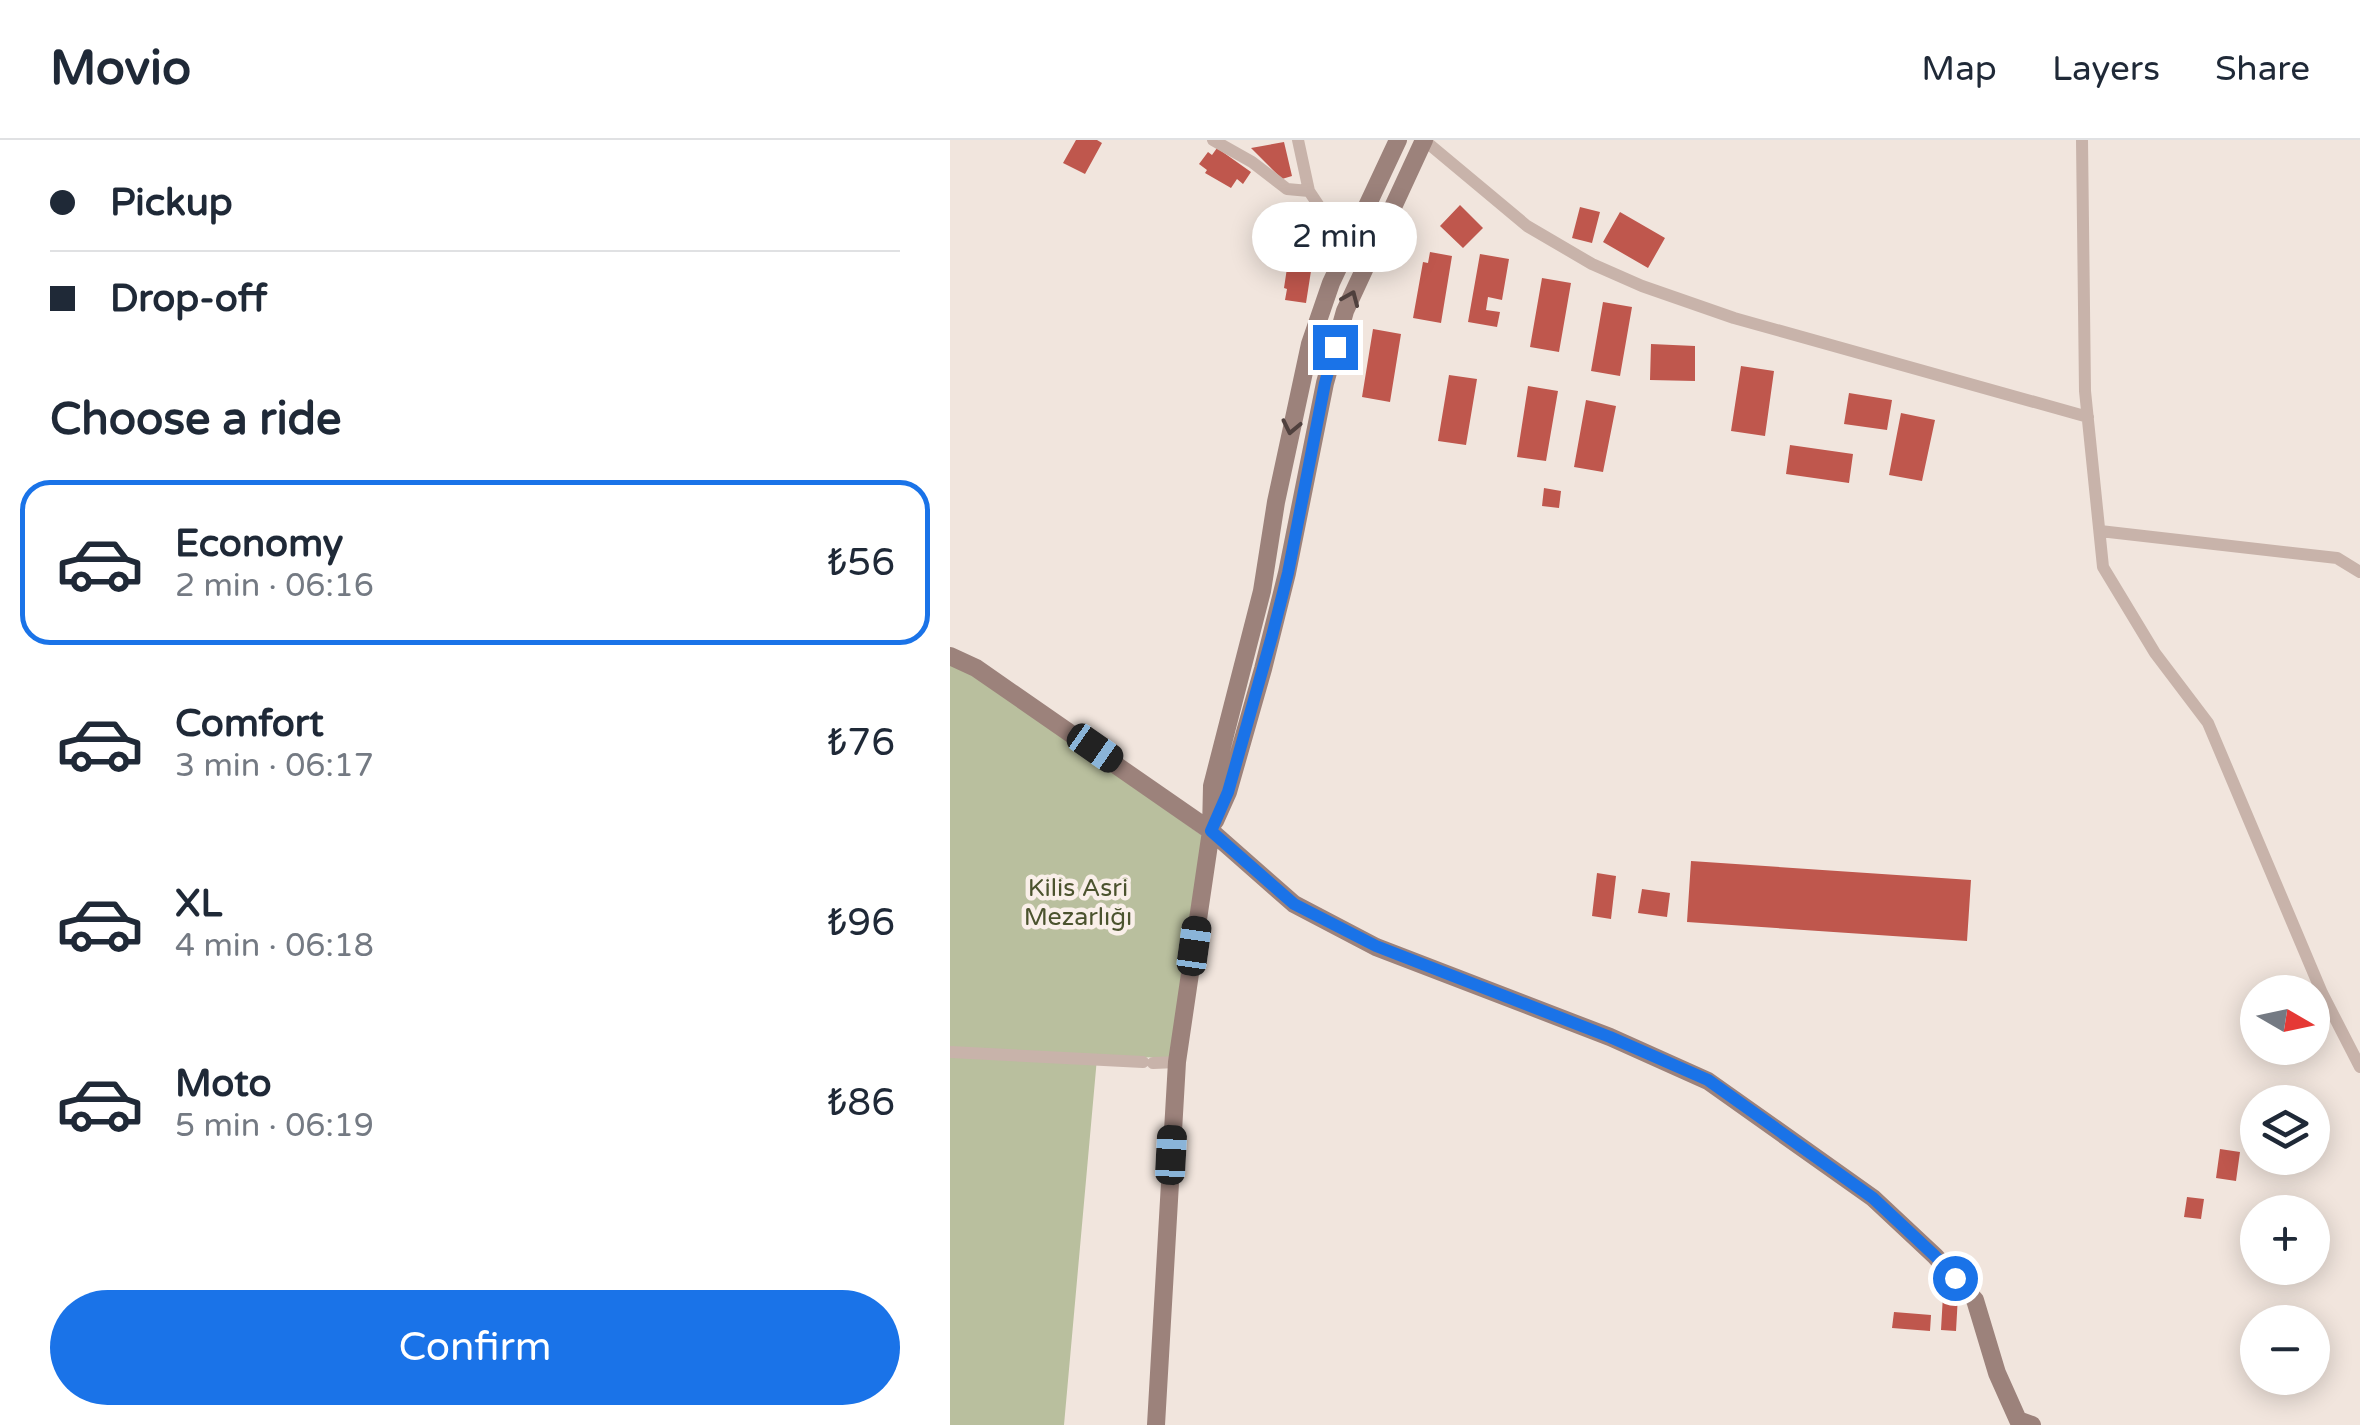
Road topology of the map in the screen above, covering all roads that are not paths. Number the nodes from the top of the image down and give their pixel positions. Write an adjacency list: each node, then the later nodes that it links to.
1 (1213, 140): 6 (street)
2 (1298, 140): 6 (street)
3 (1398, 140): 7 (street)
4 (1424, 140): 8 (street); 12 (street, one-way to 4)
5 (2082, 140): 8 (street)
6 (1309, 192): 7 (street)
7 (1347, 248): 12 (street, one-way to 12)
8 (2088, 418): 9 (street)
9 (2100, 530): 10 (street); 15 (street)
10 (2360, 572)
11 (950, 656): 12 (street)
12 (1211, 831): 14 (street); 16 (street)
13 (950, 1052): 14 (street)
14 (1177, 1062): 17 (street)
15 (2360, 1067)
16 (2022, 1423)
17 (1156, 1425)

